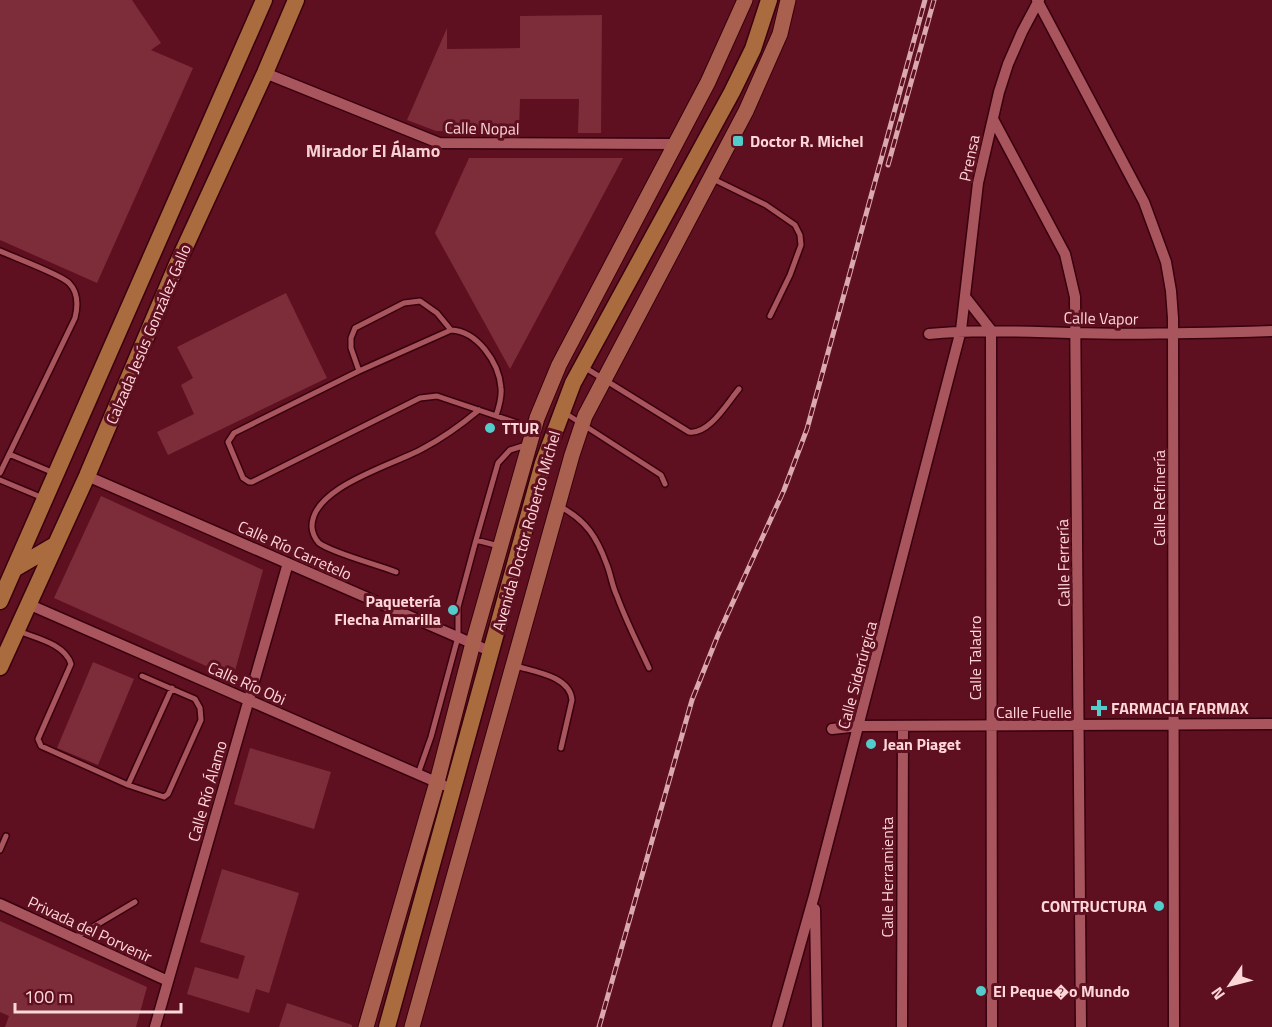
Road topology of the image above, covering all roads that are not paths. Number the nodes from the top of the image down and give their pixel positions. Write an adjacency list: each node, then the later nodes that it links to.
1 (264, 0): 33 (main road, Calzada Jesús González Gallo)
2 (296, 0): 7 (main road, Calzada Jesús González Gallo)
3 (745, 0): 9 (main road, Avenida Doctor Roberto Michel)
4 (769, 0): 21 (main road, Avenida Doctor Roberto Michel)
5 (788, 0): 10 (main road, Avenida Doctor Roberto Michel)
6 (1038, 1): 8 (street, Prensa); 20 (street, Calle Refinería)
7 (266, 73): 9 (street, Calle Nopal); 34 (main road, Calzada Jesús González Gallo)
8 (993, 119): 12 (street, Prensa); 18 (street, Calle Ferrería)
9 (675, 144): 29 (main road, Avenida Doctor Roberto Michel)
10 (711, 178): 13 (lane); 23 (main road, Avenida Doctor Roberto Michel)
11 (0, 251): 31 (lane)
12 (966, 298): 15 (street, Prensa); 16 (street)
13 (770, 316)
14 (451, 330): 22 (lane); 22 (lane); 27 (lane)
15 (961, 330): 16 (street, Calle Vapor); 19 (street, Calle Vapor); 59 (street, Calle Siderúrgica)
16 (991, 330): 18 (street, Calle Vapor); 61 (street, Calle Taladro)
17 (1272, 331): 20 (street, Calle Vapor)
18 (1076, 333): 20 (street, Calle Vapor); 62 (street, Calle Ferrería)
19 (929, 334)
20 (1173, 334): 58 (street, Calle Refinería)
21 (582, 366): 23 (lane); 26 (main road, Avenida Doctor Roberto Michel)
22 (359, 370): 25 (lane)
23 (603, 379): 24 (lane); 28 (main road, Avenida Doctor Roberto Michel)
24 (739, 389)
25 (479, 410): 27 (lane); 44 (lane)
26 (562, 411): 28 (lane); 50 (main road, Avenida Doctor Roberto Michel)
27 (496, 416): 29 (lane)
28 (582, 423): 36 (lane); 38 (main road, Avenida Doctor Roberto Michel)
29 (534, 428): 30 (main road, Avenida Doctor Roberto Michel)
30 (529, 444): 39 (lane); 41 (main road, Avenida Doctor Roberto Michel)
31 (9, 454): 32 (lane); 33 (lane)
32 (0, 473)
33 (56, 474): 37 (main road, Calzada Jesús González Gallo)
34 (87, 476): 40 (main road, Calzada Jesús González Gallo); 42 (street, Calle Río Carretelo)
35 (0, 480): 37 (lane)
36 (665, 484)
37 (45, 498): 43 (main road, Calzada Jesús González Gallo)
38 (558, 506): 51 (main road, Avenida Doctor Roberto Michel); 53 (lane)
39 (476, 540): 41 (lane); 48 (lane)
40 (55, 545): 43 (main road); 46 (main road, Calzada Jesús González Gallo)
41 (501, 547): 49 (main road, Avenida Doctor Roberto Michel)
42 (288, 563): 48 (street, Calle Río Carretelo); 56 (street, Calle Río Álamo)
43 (14, 569): 45 (main road, Calzada Jesús González Gallo)
44 (396, 572)
45 (0, 601)
46 (28, 604): 47 (main road, Calzada Jesús González Gallo); 56 (street, Calle Río Obi)
47 (16, 630): 52 (main road, Calzada Jesús González Gallo); 67 (lane)
48 (458, 637): 49 (street, Calle Río Carretelo); 65 (lane)
49 (473, 644): 50 (street, Calle Río Carretelo); 66 (main road, Avenida Doctor Roberto Michel)
50 (492, 652): 68 (main road, Avenida Doctor Roberto Michel)
51 (514, 666): 64 (lane); 79 (main road, Avenida Doctor Roberto Michel)
52 (0, 667)
53 (649, 668)
54 (142, 676): 55 (lane)
55 (172, 688): 67 (lane); 67 (lane)
56 (249, 700): 65 (street, Calle Río Obi); 75 (street, Calle Río Álamo)
57 (1272, 724): 58 (street, Calle Fuelle)
58 (1174, 725): 62 (street, Calle Fuelle); 85 (street, Calle Refinería)
59 (859, 726): 60 (street, Calle Fuelle); 63 (street, Calle Fuelle); 71 (street, Calle Siderúrgica)
60 (903, 727): 61 (street, Calle Fuelle); 82 (street, Calle Herramienta)
61 (990, 727): 62 (street, Calle Fuelle); 83 (street, Calle Taladro)
62 (1080, 727): 84 (street, Calle Ferrería)
63 (832, 729)
64 (561, 748)
65 (418, 774): 66 (street, Calle Río Obi)
66 (437, 782): 68 (street, Calle Río Obi); 77 (main road, Avenida Doctor Roberto Michel)
67 (128, 785)
68 (454, 790): 78 (main road, Avenida Doctor Roberto Michel)
69 (6, 837): 70 (lane)
70 (0, 850)
71 (814, 896): 80 (street, Calle Siderúrgica); 81 (street)
72 (135, 902): 74 (lane)
73 (0, 904): 74 (street, Privada del Porvenir)
74 (74, 938): 75 (street, Privada del Porvenir)
75 (168, 981): 76 (street, Calle Río Álamo)
76 (155, 1027)
77 (366, 1027)
78 (387, 1027)
79 (412, 1027)
80 (777, 1027)
81 (817, 1027)
82 (902, 1027)
83 (992, 1027)
84 (1081, 1027)
85 (1174, 1027)

